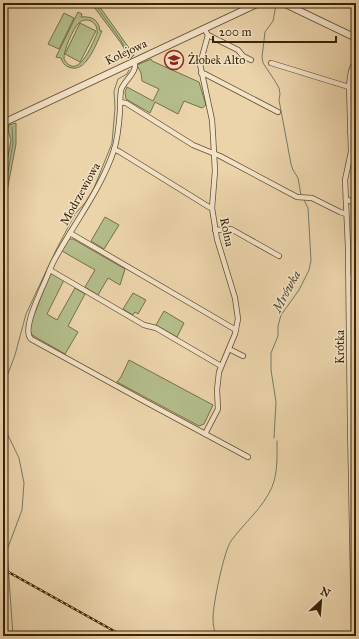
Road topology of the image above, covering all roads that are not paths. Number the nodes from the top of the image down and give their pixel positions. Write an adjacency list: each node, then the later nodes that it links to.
1 (259, 3): 3 (street, Kolejowa)
2 (283, 3): 5 (street)
3 (204, 28): 4 (street); 8 (street, Kolejowa)
4 (208, 35): 7 (street); 10 (street, Rolna)
5 (356, 38)
6 (356, 59): 11 (street, Krótka)
7 (251, 60)
8 (134, 61): 12 (street, Modrzewiowa); 14 (street, Kolejowa)
9 (272, 63): 11 (street)
10 (201, 73): 13 (street); 19 (street, Rolna)
11 (349, 87): 15 (street, Krótka)
12 (120, 102): 18 (street, Modrzewiowa); 19 (street)
13 (278, 112)
14 (3, 123)
15 (350, 132): 16 (street); 17 (street, Krótka)
16 (356, 139): 17 (street)
17 (351, 143): 20 (street, Krótka)
18 (114, 150): 22 (street); 25 (street, Modrzewiowa)
19 (214, 154): 22 (street, Rolna); 23 (street)
20 (346, 199): 21 (street); 23 (street, Krótka)
21 (356, 204)
22 (212, 208): 24 (street, Rolna)
23 (346, 214): 28 (street, Krótka)
24 (215, 230): 26 (street); 32 (street, Rolna)
25 (70, 233): 27 (street, Modrzewiowa); 32 (street)
26 (279, 256)
27 (50, 270): 37 (street); 40 (street, Modrzewiowa)
28 (349, 278): 29 (street); 30 (street, Krótka)
29 (356, 279)
30 (349, 300): 31 (street); 33 (street, Krótka)
31 (356, 302)
32 (236, 330): 35 (street, Rolna)
33 (350, 344): 34 (street); 38 (street, Krótka)
34 (356, 346)
35 (229, 349): 36 (street); 37 (street, Rolna)
36 (243, 356)
37 (221, 366): 40 (street, Rolna)
38 (350, 422): 39 (street); 42 (street, Krótka)
39 (356, 422)
40 (205, 434): 41 (street)
41 (248, 457)
42 (354, 496): 43 (street, Krótka)
43 (354, 636)

